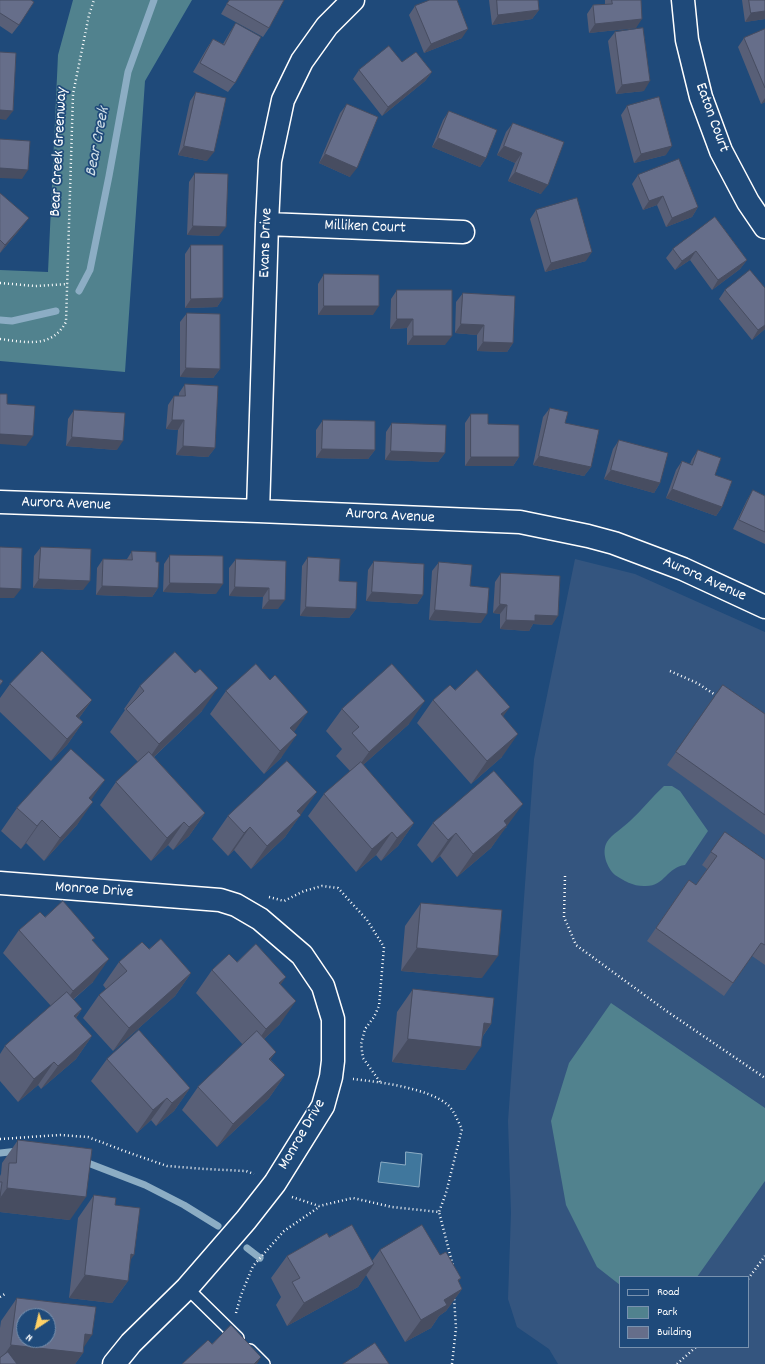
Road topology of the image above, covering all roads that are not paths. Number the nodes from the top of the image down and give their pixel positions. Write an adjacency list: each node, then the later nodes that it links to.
1 (353, 0): 3 (street, Evans Drive)
2 (683, 0): 4 (street, Eaton Court)
3 (267, 224): 5 (street, Milliken Court); 7 (street, Evans Drive)
4 (765, 227)
5 (463, 232)
6 (0, 502): 7 (street, Aurora Avenue)
7 (258, 511): 8 (street, Aurora Avenue)
8 (765, 607)
9 (0, 884): 10 (street, Monroe Drive)
10 (187, 1288): 11 (street, Monroe Drive); 12 (lane)
11 (114, 1364)
12 (264, 1364)

